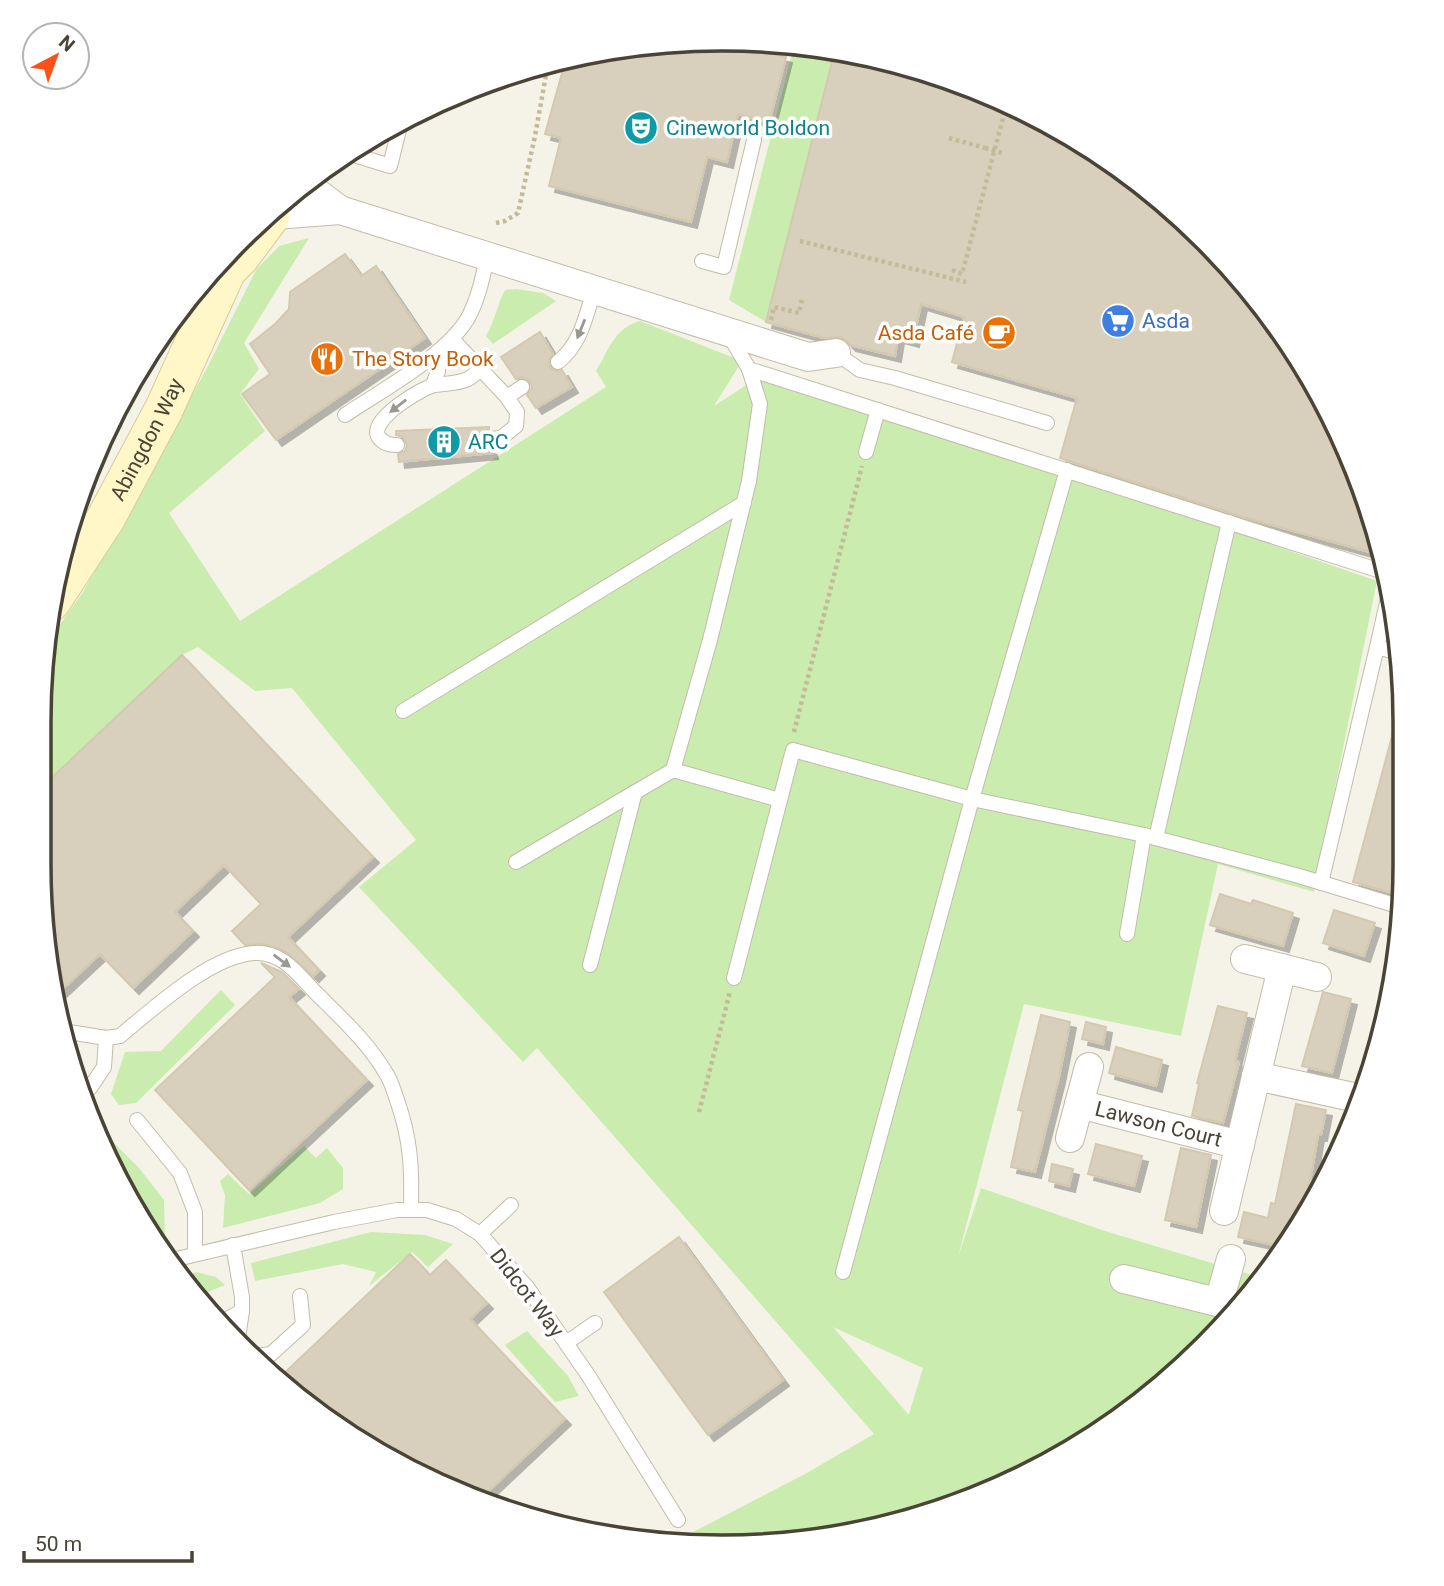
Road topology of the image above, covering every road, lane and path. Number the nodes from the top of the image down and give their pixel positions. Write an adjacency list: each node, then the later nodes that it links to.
1 (546, 75): 11 (path)
2 (1004, 113): 17 (path)
3 (398, 135): 7 (lane)
4 (949, 138): 6 (path, bridge)
5 (754, 140): 16 (lane)
6 (1002, 153)
7 (361, 157)
8 (312, 189): 9 (street)
9 (340, 210): 10 (street); 14 (street)
10 (285, 212)
11 (496, 223)
12 (800, 242): 19 (path)
13 (251, 243): 15 (main road, Abingdon Way)
14 (487, 257): 20 (street); 24 (lane)
15 (236, 258)
16 (702, 261)
17 (952, 270)
18 (221, 274): 43 (main road, Abingdon Way)
19 (966, 282)
20 (594, 290): 23 (street); 27 (lane, one-way to 27)
21 (802, 299): 22 (path)
22 (778, 322)
23 (727, 332): 25 (street); 29 (lane)
24 (453, 340): 26 (lane); 28 (lane)
25 (839, 348): 35 (lane)
26 (437, 352): 30 (lane); 34 (lane)
27 (558, 362)
28 (481, 369): 30 (lane); 32 (lane)
29 (749, 369): 33 (lane); 40 (lane)
30 (433, 385): 37 (lane, one-way to 37)
31 (522, 387): 32 (lane)
32 (507, 397): 36 (lane)
33 (878, 410): 38 (lane); 39 (lane)
34 (345, 415)
35 (1047, 423)
36 (490, 439)
37 (397, 445)
38 (866, 452): 48 (path)
39 (1067, 470): 41 (lane); 51 (lane)
40 (744, 503): 47 (lane); 49 (lane)
41 (1229, 522): 42 (lane); 53 (lane)
42 (1375, 569)
43 (67, 577)
44 (1384, 614): 45 (lane)
45 (1377, 647): 46 (lane); 55 (lane)
46 (1389, 650)
47 (403, 711)
48 (793, 750): 51 (lane); 52 (lane)
49 (673, 770): 50 (lane); 52 (lane)
50 (635, 792): 54 (lane); 59 (lane)
51 (972, 799): 53 (lane); 82 (lane)
52 (780, 800): 62 (lane)
53 (1150, 837): 55 (lane); 57 (lane)
54 (516, 862)
55 (1321, 883): 56 (lane)
56 (1392, 904)
57 (1127, 934)
58 (1245, 959): 60 (street)
59 (590, 965)
60 (1282, 968): 61 (street); 66 (street, Lawson Court)
61 (1317, 977)
62 (734, 978): 70 (path)
63 (73, 1033): 64 (lane)
64 (106, 1038): 67 (lane); 75 (lane, one-way to 75)
65 (1089, 1067): 69 (street, Lawson Court)
66 (1256, 1076): 68 (street); 73 (street, Lawson Court)
67 (90, 1088)
68 (1351, 1098)
69 (1079, 1104): 72 (street, Lawson Court); 73 (street, Lawson Court)
70 (699, 1112)
71 (137, 1120): 79 (lane)
72 (1070, 1138)
73 (1240, 1145): 76 (street, Lawson Court)
74 (512, 1205): 77 (lane)
75 (411, 1210): 77 (lane, Didcot Way); 78 (lane, Didcot Way)
76 (1224, 1211)
77 (480, 1234): 91 (lane, Didcot Way)
78 (233, 1245): 79 (lane, Didcot Way); 87 (lane)
79 (195, 1254): 80 (lane, Didcot Way)
80 (179, 1258)
81 (1231, 1259): 85 (street)
82 (843, 1272)
83 (1124, 1279): 86 (street)
84 (300, 1296): 92 (lane)
85 (1230, 1303)
86 (1229, 1305)
87 (242, 1311): 88 (lane); 90 (lane)
88 (228, 1319)
89 (595, 1323): 91 (lane)
90 (239, 1331)
91 (566, 1343): 93 (lane, Didcot Way)
92 (264, 1355)
93 (678, 1520)

